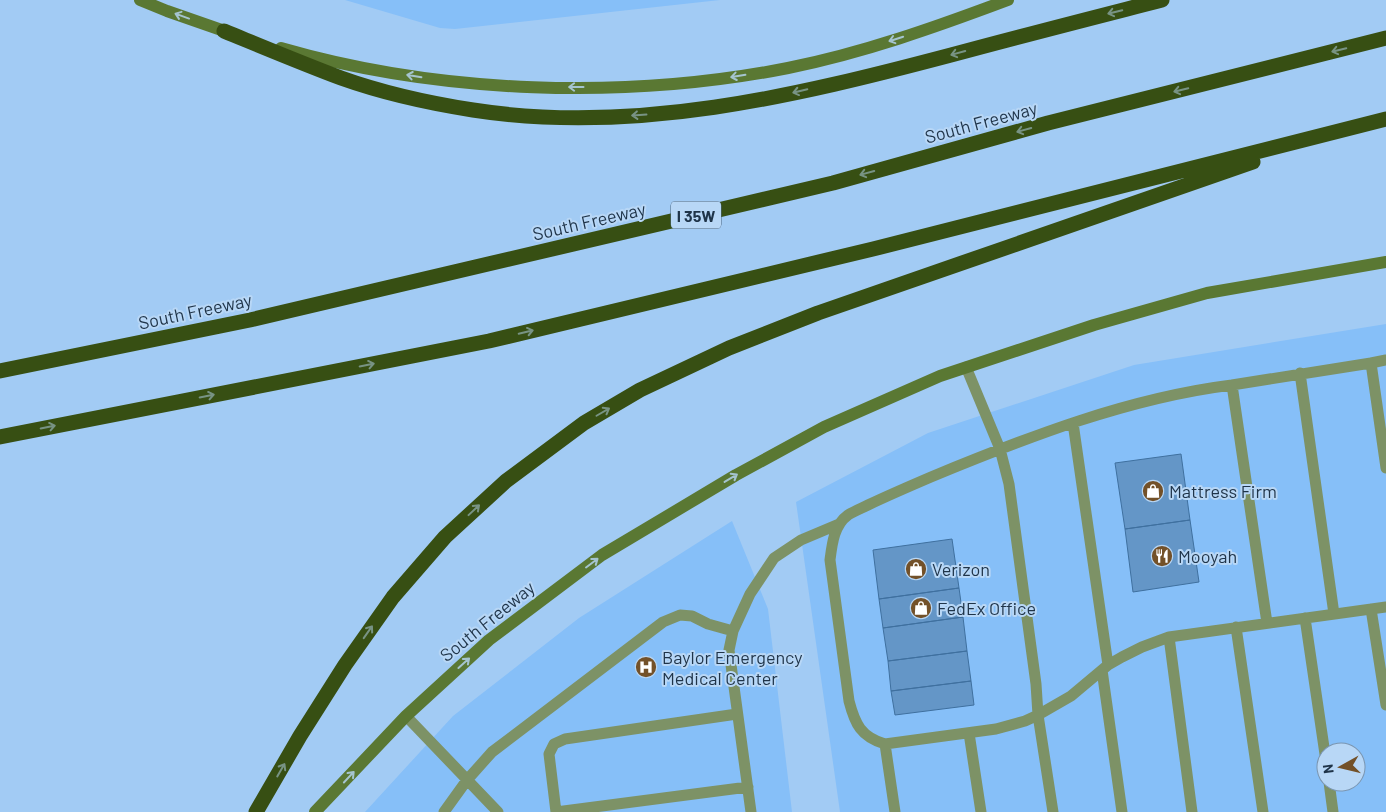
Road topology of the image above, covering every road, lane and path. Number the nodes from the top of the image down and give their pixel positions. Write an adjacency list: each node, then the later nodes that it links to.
1 (140, 0): 4 (main road, one-way to 1)
2 (1008, 0): 4 (main road, one-way to 4)
3 (1162, 0): 4 (highway, one-way to 4)
4 (224, 31)
5 (1386, 38): 12 (highway, South Freeway / I 35W, one-way to 12)
6 (1386, 119): 7 (highway)
7 (1348, 129): 16 (highway, one-way to 7); 39 (highway, one-way to 7)
8 (1386, 262): 11 (main road, South Freeway)
9 (1386, 360): 10 (lane)
10 (1371, 363): 13 (lane); 18 (lane)
11 (966, 367): 17 (lane); 32 (main road, South Freeway, one-way to 11)
12 (0, 371)
13 (1300, 373): 14 (lane); 22 (lane)
14 (1232, 384): 15 (lane); 24 (lane)
15 (1073, 422): 17 (lane); 28 (lane)
16 (0, 436)
17 (1000, 449): 19 (lane); 31 (lane)
18 (1386, 468)
19 (839, 524): 26 (lane); 35 (lane)
20 (1386, 607): 21 (lane)
21 (1371, 609): 22 (lane); 29 (lane)
22 (1334, 614): 23 (lane)
23 (1305, 618): 24 (lane); 34 (lane)
24 (1267, 623): 25 (lane)
25 (1236, 627): 27 (lane); 49 (lane)
26 (733, 631): 30 (lane); 36 (lane)
27 (1168, 638): 28 (lane); 48 (lane)
28 (1105, 668): 31 (lane); 47 (lane)
29 (1386, 704)
30 (738, 714): 37 (lane); 37 (lane)
31 (1038, 715): 33 (lane); 46 (lane)
32 (406, 716): 36 (lane); 40 (main road, South Freeway, one-way to 32)
33 (969, 733): 35 (lane); 45 (lane)
34 (1323, 742)
35 (885, 744): 44 (lane)
36 (467, 780): 41 (lane); 42 (lane)
37 (748, 787): 43 (lane)
38 (1331, 792): 50 (lane)
39 (256, 812)
40 (315, 812)
41 (444, 812)
42 (498, 812)
43 (751, 812)
44 (895, 812)
45 (981, 812)
46 (1052, 812)
47 (1122, 812)
48 (1192, 812)
49 (1263, 812)
50 (1334, 812)

